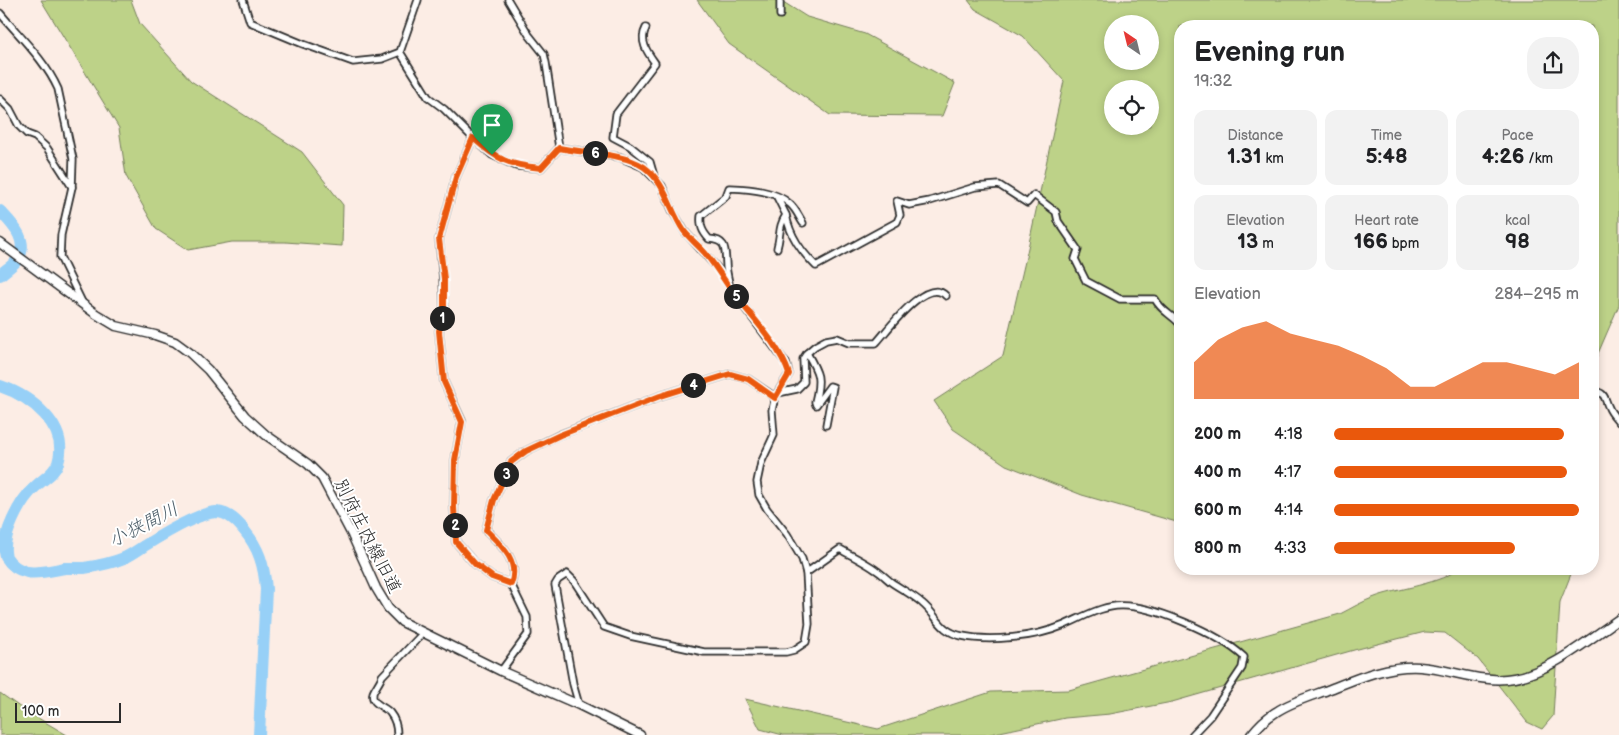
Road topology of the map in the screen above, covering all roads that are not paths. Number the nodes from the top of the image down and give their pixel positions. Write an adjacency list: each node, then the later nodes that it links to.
1 (243, 0): 8 (street)
2 (418, 0): 8 (street)
3 (508, 0): 11 (street)
4 (780, 0): 6 (street)
5 (0, 13): 13 (street)
6 (780, 15)
7 (646, 28): 12 (street)
8 (400, 52): 10 (street)
9 (0, 99): 13 (street)
10 (473, 138): 11 (street); 29 (street)
11 (559, 148): 12 (street)
12 (655, 178): 19 (street)
13 (72, 187): 21 (street)
14 (777, 197): 15 (street); 16 (street); 19 (street)
15 (786, 215): 18 (street); 22 (street)
16 (803, 223)
17 (0, 243): 21 (street, 別府庄内線旧道)
18 (778, 248)
19 (730, 288): 25 (street)
20 (946, 296): 23 (street)
21 (82, 304): 31 (street, 別府庄内線旧道)
22 (1174, 317)
23 (807, 353): 25 (street); 27 (street)
24 (1599, 392): 26 (street)
25 (776, 395): 28 (street); 29 (street)
26 (1619, 422)
27 (826, 425)
28 (806, 573): 33 (street); 36 (street)
29 (511, 584): 32 (street)
30 (1619, 619): 37 (street)
31 (423, 633): 32 (street, 別府庄内線旧道); 34 (street)
32 (501, 671): 33 (street, 別府庄内線旧道)
33 (579, 705): 35 (street, 別府庄内線旧道)
34 (397, 735)
35 (640, 735)
36 (1192, 735)
37 (1251, 735)

